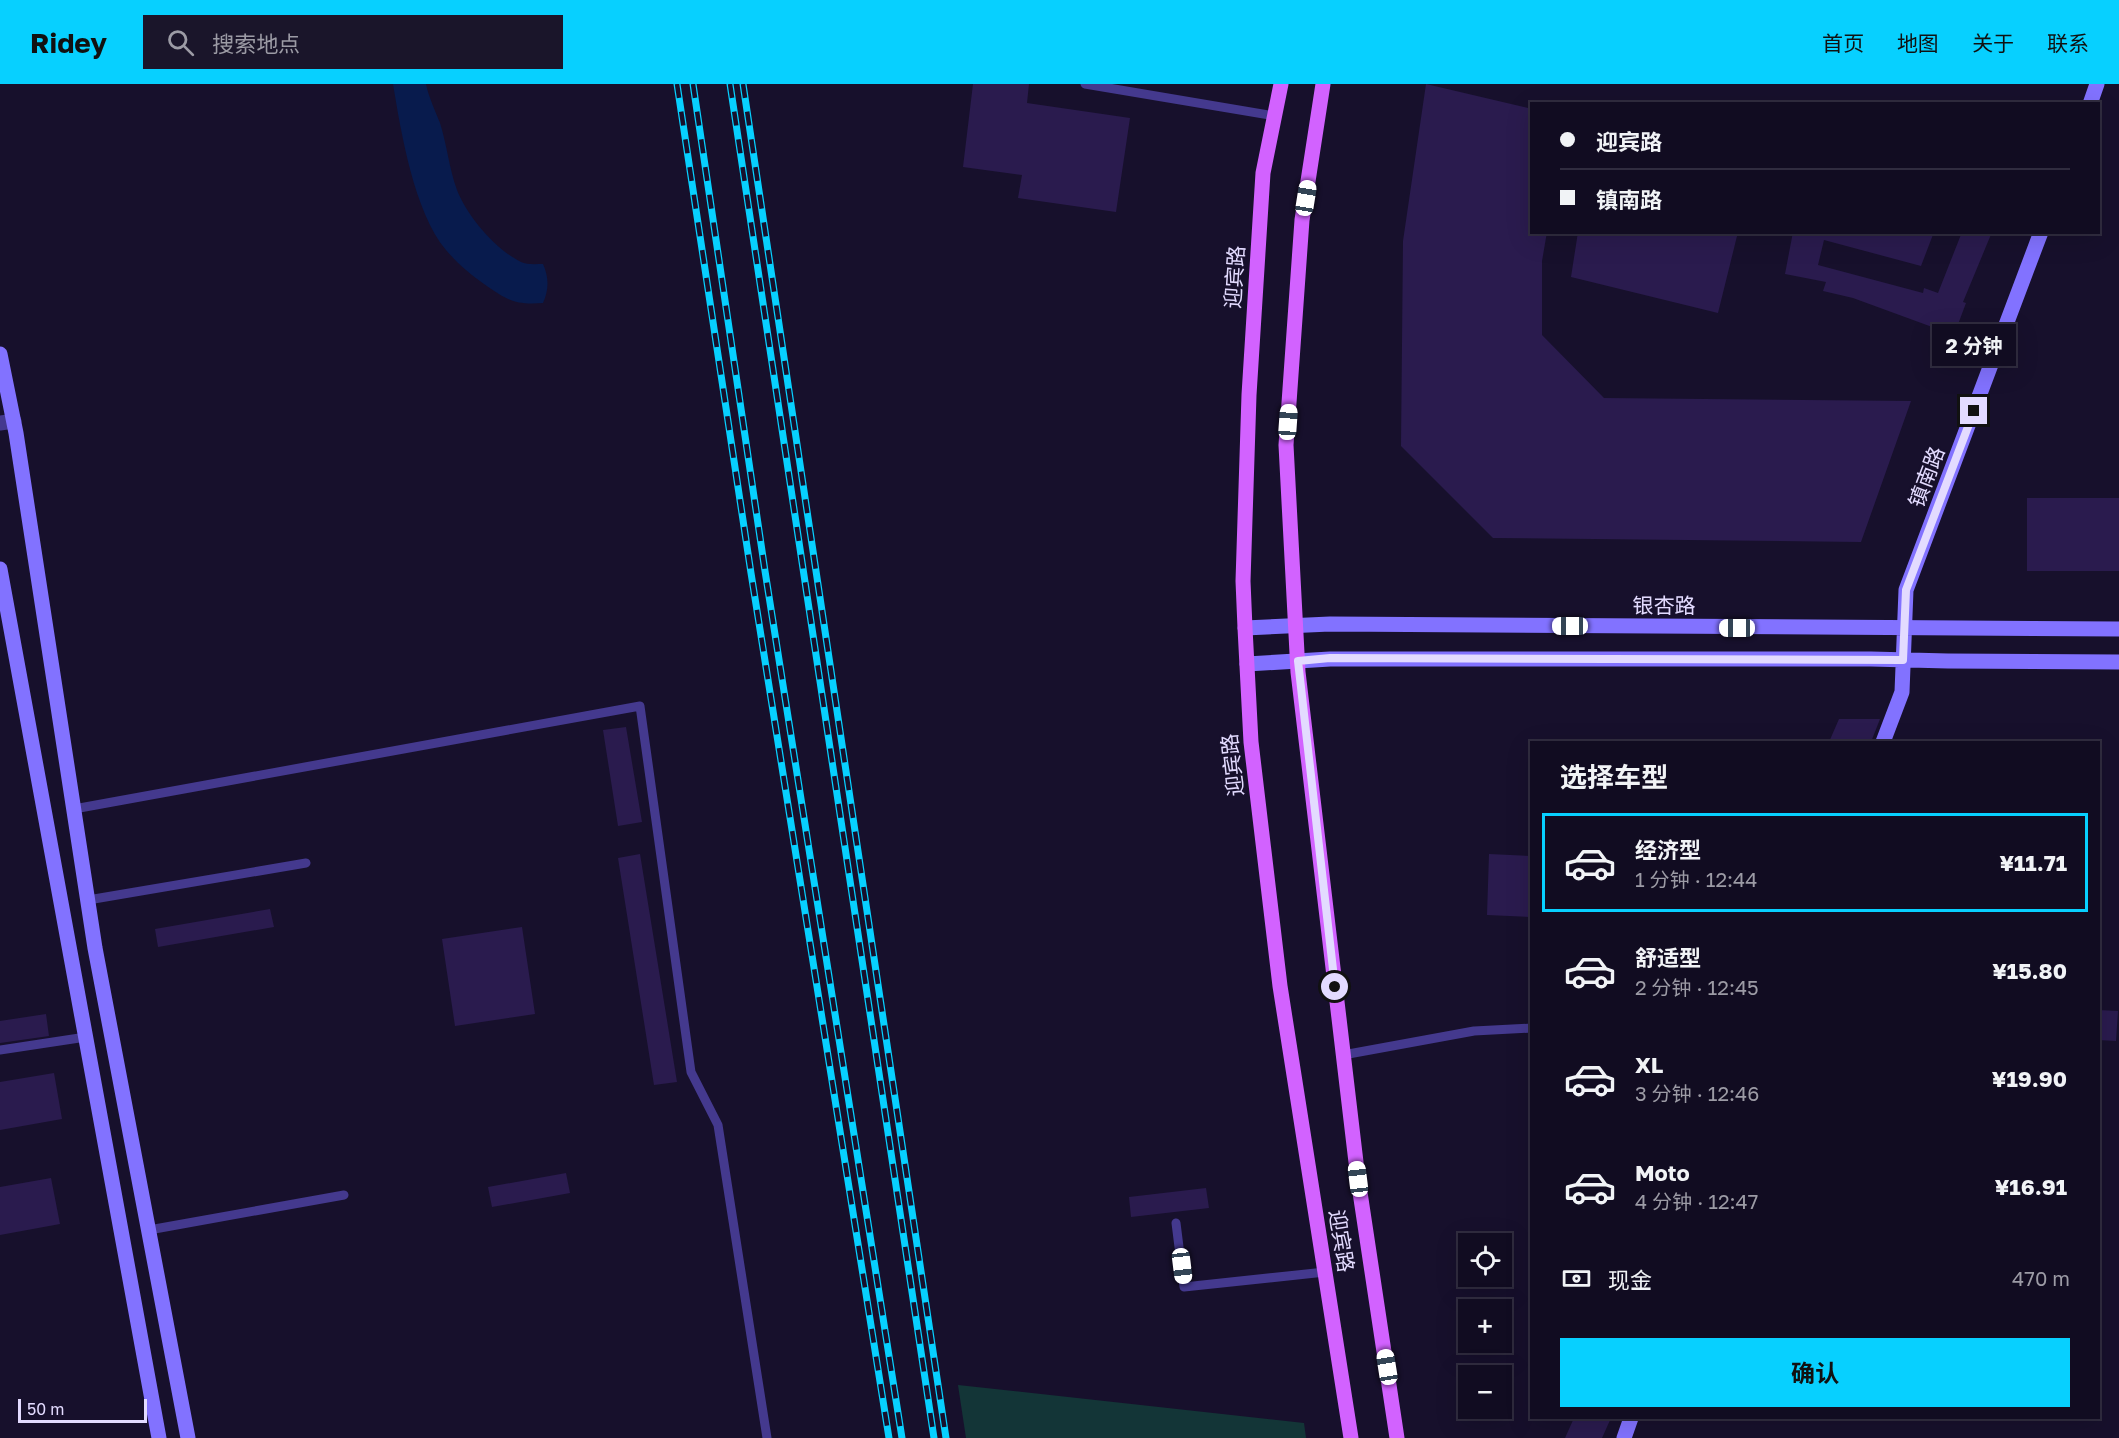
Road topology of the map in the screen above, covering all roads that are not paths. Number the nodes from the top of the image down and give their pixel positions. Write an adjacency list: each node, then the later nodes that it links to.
1 (1085, 84): 6 (lane)
2 (1281, 84): 6 (main road, 迎宾路)
3 (1323, 84): 11 (main road, 迎宾路)
4 (2097, 84): 5 (street)
5 (2091, 102)
6 (1275, 116): 12 (main road, 迎宾路)
7 (2040, 234): 13 (street, 镇南路)
8 (0, 354): 9 (street)
9 (7, 422): 20 (street)
10 (0, 569): 24 (street)
11 (1296, 626): 12 (street, 银杏路); 13 (street, 银杏路); 16 (main road, 迎宾路)
12 (1245, 628): 18 (main road, 迎宾路)
13 (1905, 629): 14 (street, 银杏路); 15 (street, 镇南路)
14 (2119, 629)
15 (1903, 660): 16 (street); 17 (street); 19 (street, 镇南路)
16 (1298, 661): 18 (street); 26 (main road, 迎宾路)
17 (2119, 662)
18 (1247, 664): 30 (main road, 迎宾路)
19 (1883, 741)
20 (74, 809): 22 (street); 34 (lane)
21 (306, 863): 22 (lane)
22 (88, 900): 29 (street)
23 (1530, 1028): 26 (lane)
24 (86, 1037): 25 (lane); 32 (street)
25 (0, 1050)
26 (1343, 1055): 36 (main road, 迎宾路)
27 (344, 1196): 29 (lane)
28 (1176, 1223): 30 (lane)
29 (149, 1230): 33 (street)
30 (1325, 1272): 35 (main road, 迎宾路)
31 (1631, 1419): 37 (street)
32 (159, 1438)
33 (189, 1438)
34 (766, 1438)
35 (1351, 1438)
36 (1397, 1438)
37 (1624, 1438)

